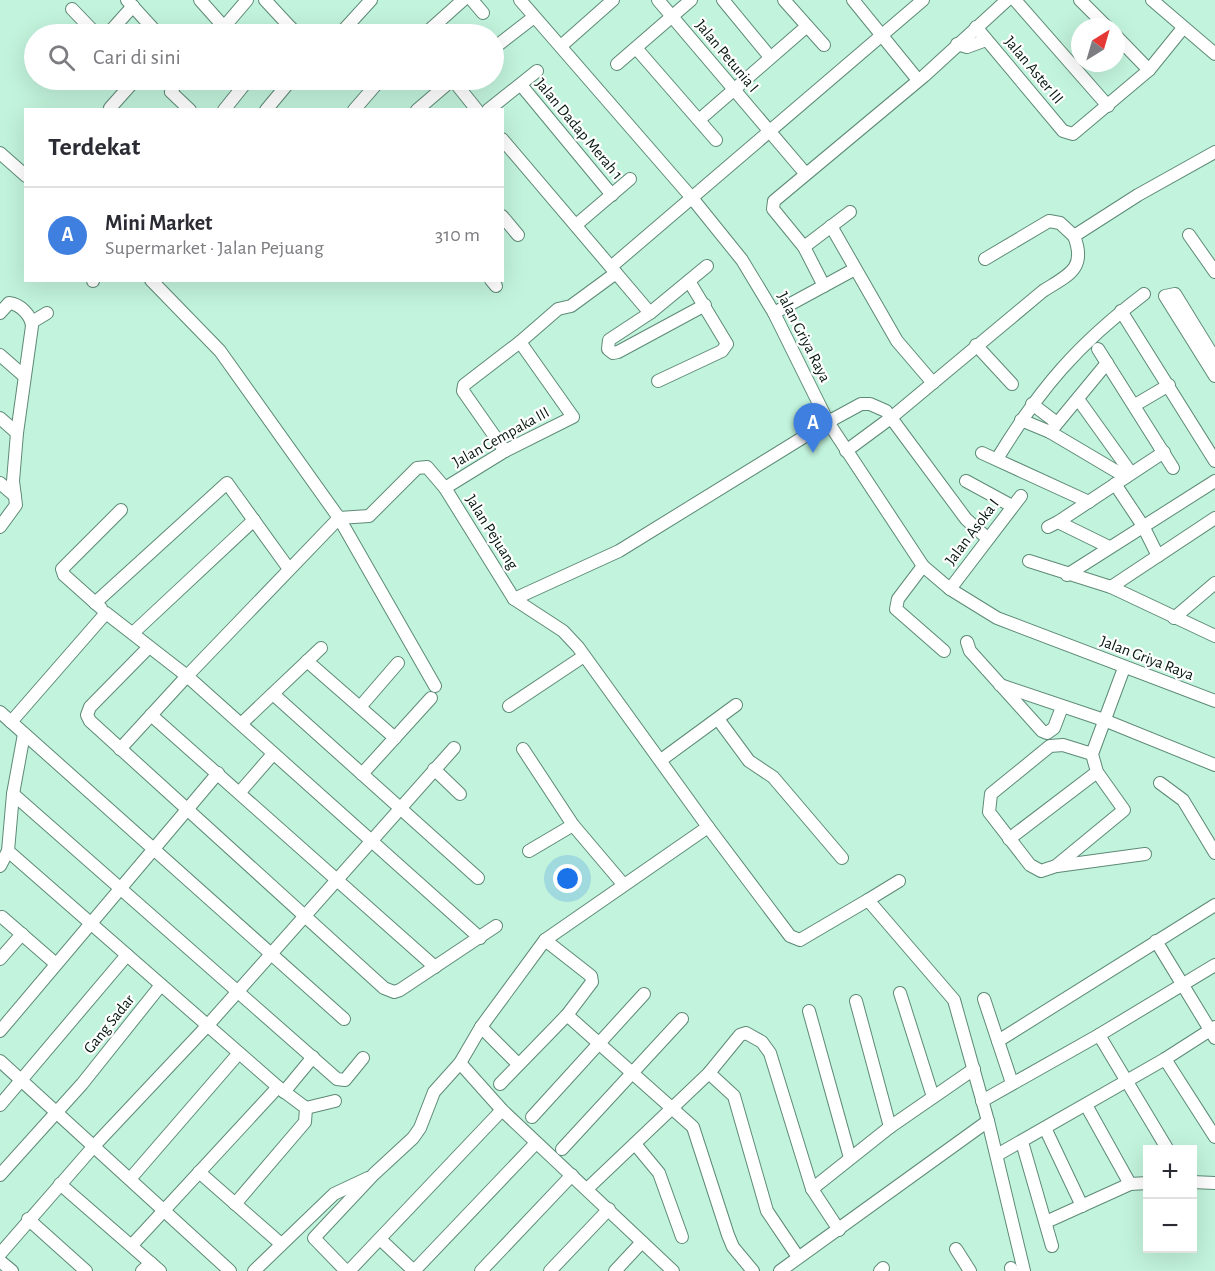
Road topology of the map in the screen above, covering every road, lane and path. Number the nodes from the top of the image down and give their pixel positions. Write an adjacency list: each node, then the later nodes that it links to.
1 (200, 0): 28 (street)
2 (248, 0): 29 (street)
3 (265, 0): 30 (street)
4 (370, 0): 31 (street)
5 (463, 0): 32 (street)
6 (472, 0): 21 (street)
7 (520, 0): 23 (street, Jalan Griya Raya)
8 (614, 0): 42 (street)
9 (658, 0): 22 (street, Jalan Petunia I)
10 (691, 0): 22 (street)
11 (723, 0): 45 (street)
12 (784, 0): 33 (street)
13 (853, 0): 36 (street)
14 (923, 0): 36 (street)
15 (1007, 0): 34 (street)
16 (1015, 0): 59 (street)
17 (1080, 0): 24 (street)
18 (1152, 0): 35 (street)
19 (130, 3): 26 (street); 27 (street)
20 (72, 9): 25 (street)
21 (483, 13)
22 (672, 16): 43 (street); 58 (street, Jalan Petunia I)
23 (534, 17): 37 (street); 42 (street, Jalan Griya Raya)
24 (1098, 18)
25 (86, 24)
26 (115, 24)
27 (149, 24)
28 (216, 24)
29 (227, 24)
30 (284, 24)
31 (350, 24)
32 (436, 24)
33 (806, 27): 40 (street); 45 (street)
34 (976, 27): 38 (street, Jalan Aster III); 39 (street)
35 (1183, 28): 44 (street); 47 (street)
36 (883, 36): 49 (street); 69 (street)
37 (504, 40)
38 (986, 40): 39 (street); 59 (street, Jalan Aster III)
39 (957, 44): 49 (street)
40 (824, 45)
41 (1125, 45): 47 (street)
42 (561, 46): 78 (street, Jalan Griya Raya)
43 (636, 48): 46 (street); 68 (street)
44 (1215, 54)
45 (770, 57): 58 (street)
46 (617, 64)
47 (1149, 70): 59 (street)
48 (537, 71): 50 (street)
49 (918, 80): 74 (street)
50 (520, 85): 67 (street); 77 (street, Jalan Dadap Merah 1)
51 (126, 90): 60 (street)
52 (172, 90): 61 (street)
53 (240, 90): 62 (street)
54 (283, 90): 63 (street)
55 (371, 90): 64 (street)
56 (440, 90): 65 (street)
57 (460, 90): 66 (street)
58 (734, 90): 68 (street); 69 (street, Jalan Petunia I)
59 (1108, 106)
60 (110, 108)
61 (188, 108)
62 (226, 108)
63 (268, 108)
64 (356, 108)
65 (419, 108)
66 (475, 108)
67 (491, 108)
68 (699, 120): 70 (street)
69 (771, 133): 74 (street, Jalan Petunia I); 78 (street)
70 (716, 140)
71 (504, 141): 81 (street)
72 (1215, 152): 85 (street)
73 (0, 153): 75 (street)
74 (805, 173): 86 (street)
75 (24, 174)
76 (630, 179): 77 (street)
77 (612, 195): 81 (street)
78 (692, 198): 91 (street); 102 (street, Jalan Griya Raya)
79 (850, 212): 82 (street)
80 (504, 218): 83 (street)
81 (576, 225): 91 (street)
82 (831, 226): 86 (street); 90 (street)
83 (518, 235)
84 (1189, 235): 87 (street)
85 (1074, 236): 88 (street); 105 (street)
86 (804, 247): 95 (street)
87 (1211, 255): 92 (street)
88 (985, 259)
89 (706, 267): 94 (street)
90 (855, 269): 95 (street); 113 (street)
91 (614, 270): 101 (street); 104 (street)
92 (1215, 272)
93 (153, 282): 142 (street)
94 (689, 282): 97 (street); 101 (street)
95 (824, 286): 102 (street)
96 (1144, 294): 98 (street)
97 (705, 305): 101 (street); 112 (street)
98 (1121, 311): 115 (street); 117 (street)
99 (0, 313): 103 (street)
100 (46, 313): 103 (street)
101 (650, 313)
102 (774, 313): 122 (street, Jalan Griya Raya)
103 (32, 322): 110 (street)
104 (520, 342): 125 (street); 125 (street, Jalan Cempaka III)
105 (976, 345): 113 (street); 114 (street)
106 (1098, 349): 109 (street)
107 (0, 355): 110 (street)
108 (1215, 359): 111 (street)
109 (1107, 363): 116 (street); 118 (street)
110 (24, 376): 124 (street)
111 (1215, 376)
112 (658, 381)
113 (933, 383): 119 (street)
114 (1012, 384)
115 (1169, 385): 118 (street); 130 (street)
116 (1078, 399): 123 (street); 132 (street)
117 (1032, 404): 121 (street); 123 (street)
118 (1135, 405): 127 (street)
119 (892, 417): 122 (street); 126 (street); 147 (street)
120 (0, 418): 124 (street)
121 (1021, 420): 123 (street); 129 (street)
122 (828, 422): 126 (street, Jalan Griya Raya); 157 (street)
123 (1053, 428): 132 (street)
124 (17, 433): 137 (street)
125 (505, 451): 136 (street, Jalan Cempaka III)
126 (846, 451): 151 (street, Jalan Griya Raya)
127 (1164, 452): 131 (street); 132 (street)
128 (982, 453): 129 (street)
129 (997, 459): 139 (street)
130 (1215, 460)
131 (1173, 468)
132 (1124, 478): 139 (street); 145 (street)
133 (1215, 481): 145 (street)
134 (966, 482): 140 (street)
135 (0, 483): 137 (street)
136 (445, 488): 142 (street, Jalan Pejuang); 157 (street, Jalan Pejuang)
137 (15, 496): 146 (street)
138 (1021, 496): 140 (street, Jalan Asoka I)
139 (1089, 502): 148 (street)
140 (1012, 506): 147 (street, Jalan Asoka I)
141 (121, 510): 158 (street)
142 (339, 518): 152 (street); 173 (street)
143 (1215, 518): 149 (street)
144 (254, 520): 152 (street); 158 (street); 161 (street)
145 (1143, 526): 148 (street); 149 (street)
146 (0, 527)
147 (987, 538): 156 (street, Jalan Asoka I)
148 (1109, 547): 153 (street)
149 (1158, 556): 155 (street)
150 (1029, 561): 153 (street)
151 (923, 566): 156 (street, Jalan Griya Raya); 166 (street)
152 (289, 569): 171 (street)
153 (1066, 575): 155 (street)
154 (1214, 585): 160 (street)
155 (1111, 587): 160 (street)
156 (950, 589): 170 (street, Jalan Griya Raya)
157 (514, 599): 167 (street)
158 (95, 603): 159 (street)
159 (106, 613): 161 (street); 185 (street)
160 (1174, 618): 162 (street)
161 (134, 633): 164 (street)
162 (1215, 636)
163 (967, 642): 172 (street)
164 (148, 648): 171 (street); 190 (street)
165 (321, 648): 168 (street)
166 (944, 651)
167 (584, 656): 178 (street); 194 (street)
168 (307, 661): 174 (street); 179 (street)
169 (398, 663): 179 (street)
170 (1124, 668): 176 (street, Jalan Griya Raya); 184 (street)
171 (187, 676): 182 (street); 186 (street)
172 (1000, 685): 180 (street); 180 (street)
173 (435, 686)
174 (273, 694): 186 (street); 199 (street)
175 (431, 698): 188 (street)
176 (1215, 701)
177 (736, 705): 183 (street)
178 (510, 706)
179 (360, 707): 188 (street)
180 (1062, 707): 184 (street)
181 (0, 712): 185 (street)
182 (151, 715): 190 (street); 198 (street)
183 (718, 719): 194 (street); 215 (street)
184 (1104, 720): 193 (street); 195 (street)
185 (11, 722): 187 (street)
186 (241, 724): 192 (street)
187 (24, 734): 202 (street); 211 (street)
188 (395, 738): 199 (street)
189 (454, 748): 196 (street)
190 (120, 749): 205 (street)
191 (524, 749): 206 (street)
192 (273, 754): 201 (street); 209 (street)
193 (1092, 754): 197 (street); 208 (street)
194 (661, 760): 207 (street)
195 (1215, 765)
196 (434, 769): 203 (street); 204 (street)
197 (1097, 772): 208 (street); 217 (street)
198 (218, 773): 201 (street); 205 (street)
199 (362, 774): 204 (street)
200 (1160, 783): 213 (street)
201 (240, 792): 219 (street)
202 (13, 794): 210 (street); 222 (street)
203 (460, 794)
204 (399, 808): 209 (street); 218 (street)
205 (187, 810): 211 (street); 225 (street)
206 (573, 825): 212 (street); 221 (street)
207 (708, 827): 221 (street); 223 (street)
208 (1009, 839): 217 (street)
209 (371, 841): 219 (street); 230 (street)
210 (8, 851): 216 (street); 227 (street)
211 (153, 851): 222 (street); 234 (street)
212 (529, 851)
213 (1215, 853)
214 (1145, 854): 217 (street)
215 (842, 858)
216 (0, 866)
217 (1056, 866)
218 (478, 878)
219 (337, 879): 225 (street); 238 (street)
220 (899, 881): 223 (street)
221 (623, 884): 231 (street)
222 (121, 888): 227 (street); 241 (street)
223 (868, 900): 264 (street)
224 (1215, 905): 232 (street)
225 (305, 915): 234 (street); 238 (street)
226 (2, 917): 229 (street)
227 (90, 923): 233 (street); 236 (street)
228 (496, 926): 230 (street)
229 (22, 934): 235 (street); 236 (street)
230 (480, 938): 238 (street)
231 (545, 940): 247 (street); 251 (street)
232 (1156, 941): 239 (street); 255 (street)
233 (127, 955): 240 (street); 268 (street)
234 (270, 956): 241 (street); 248 (street)
235 (0, 959)
236 (56, 964): 252 (street)
237 (1215, 965): 239 (street)
238 (435, 967)
239 (1181, 983): 253 (street); 254 (street)
240 (161, 985): 250 (street); 280 (street, Gang Sadar)
241 (238, 991): 250 (street); 258 (street)
242 (900, 993): 272 (street)
243 (644, 994): 256 (street)
244 (984, 999): 255 (street)
245 (856, 1000): 283 (street)
246 (809, 1011): 293 (street)
247 (567, 1015): 256 (street); 263 (street)
248 (344, 1019)
249 (682, 1019): 266 (street)
250 (208, 1025): 257 (street); 290 (street)
251 (481, 1027): 262 (street); 263 (street)
252 (0, 1031)
253 (1214, 1031): 260 (street)
254 (1098, 1035): 267 (street); 269 (street)
255 (998, 1041): 269 (street)
256 (599, 1042): 266 (street); 281 (street)
257 (239, 1053): 271 (street); 298 (street)
258 (314, 1057): 259 (street); 271 (street)
259 (363, 1058)
260 (1165, 1059): 267 (street); 285 (street)
261 (0, 1061): 268 (street)
262 (460, 1063): 278 (street); 295 (street)
263 (518, 1064): 270 (street)
264 (974, 1069): 272 (street); 274 (street)
265 (709, 1073): 279 (street); 305 (street); 323 (street)
266 (631, 1074): 279 (street); 291 (street)
267 (1127, 1080): 276 (street); 289 (street)
268 (23, 1081): 275 (street); 280 (street)
269 (1012, 1083): 274 (street)
270 (500, 1084)
271 (281, 1089): 277 (street); 294 (street)
272 (933, 1097): 283 (street)
273 (335, 1101): 277 (street)
274 (982, 1101): 282 (street)
275 (0, 1105)
276 (1086, 1105): 284 (street); 303 (street)
277 (306, 1108): 306 (street)
278 (502, 1110): 287 (street); 316 (street)
279 (671, 1110): 288 (street); 336 (street)
280 (57, 1113): 290 (street); 296 (street, Gang Sadar)
281 (532, 1117)
282 (988, 1121): 292 (street); 313 (street)
283 (890, 1127): 293 (street)
284 (1045, 1128): 286 (street); 307 (street)
285 (1215, 1137)
286 (1022, 1142): 292 (street); 311 (street)
287 (536, 1143): 297 (street); 316 (street)
288 (635, 1144): 304 (street); 314 (street)
289 (1166, 1145)
290 (94, 1146): 298 (street); 302 (street)
291 (562, 1149)
292 (997, 1155): 325 (street)
293 (850, 1158): 305 (street)
294 (199, 1172): 306 (street); 309 (street)
295 (374, 1174): 312 (street); 315 (street)
296 (0, 1175)
297 (572, 1175): 304 (street); 332 (street)
298 (130, 1179): 309 (street)
299 (1197, 1182): 301 (street)
300 (1143, 1183): 303 (street)
301 (1215, 1183)
302 (60, 1184): 310 (street); 319 (street)
303 (1130, 1184): 307 (street)
304 (587, 1189): 308 (street)
305 (812, 1189): 313 (street)
306 (235, 1204): 318 (street)
307 (1082, 1206): 311 (street)
308 (609, 1209): 317 (street); 333 (street)
309 (164, 1210): 319 (street); 330 (street)
310 (28, 1219): 322 (street); 329 (street)
311 (1046, 1222): 320 (street)
312 (300, 1225): 315 (street); 318 (street)
313 (839, 1230): 323 (street)
314 (682, 1237)
315 (314, 1238): 327 (street)
316 (380, 1239): 327 (street)
317 (642, 1242): 334 (street); 335 (street)
318 (280, 1243): 331 (street)
319 (132, 1245): 326 (street)
320 (1052, 1246)
321 (956, 1249): 338 (street)
322 (0, 1254)
323 (798, 1257): 337 (street)
324 (0, 1261): 328 (street)
325 (1023, 1266)
326 (151, 1268)
327 (340, 1269)
328 (12, 1271)
329 (86, 1271)
330 (230, 1271)
331 (254, 1271)
332 (481, 1271)
333 (550, 1271)
334 (615, 1271)
335 (673, 1271)
336 (753, 1271)
337 (780, 1271)
338 (970, 1271)

